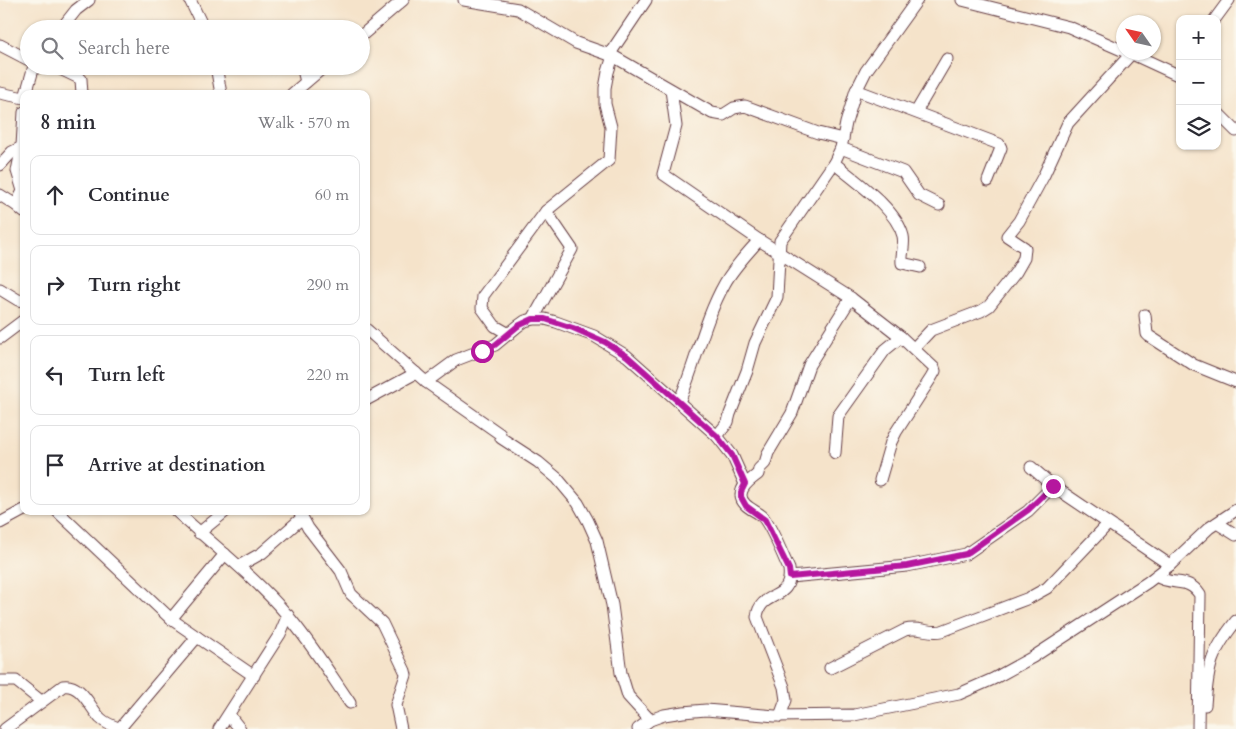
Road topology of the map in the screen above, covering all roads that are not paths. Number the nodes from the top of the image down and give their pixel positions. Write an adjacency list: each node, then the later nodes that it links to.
1 (89, 0): 11 (street)
2 (190, 0): 12 (street)
3 (402, 0): 13 (street)
4 (464, 0): 17 (street)
5 (646, 0): 17 (street)
6 (917, 0): 33 (street)
7 (962, 0): 9 (street)
8 (1229, 0): 10 (street)
9 (982, 3): 15 (street)
10 (1218, 15)
11 (68, 20)
12 (200, 20)
13 (370, 28)
14 (0, 45): 16 (street)
15 (1116, 47)
16 (20, 55)
17 (611, 56): 32 (street); 49 (street)
18 (947, 60): 36 (street)
19 (1121, 60): 63 (street)
20 (1145, 60): 21 (street)
21 (1176, 74)
22 (31, 75): 28 (street)
23 (73, 75): 29 (street)
24 (218, 75): 30 (street)
25 (304, 75): 27 (street)
26 (314, 75): 27 (street)
27 (306, 82): 31 (street)
28 (27, 90)
29 (82, 90)
30 (220, 90)
31 (297, 90)
32 (671, 90): 39 (street); 50 (street)
33 (856, 90): 36 (street); 39 (street)
34 (0, 93): 35 (street)
35 (20, 97)
36 (916, 112): 44 (street)
37 (1221, 116): 38 (street)
38 (1236, 132)
39 (842, 144): 42 (street); 47 (street)
40 (20, 148): 43 (street)
41 (20, 160): 45 (street)
42 (834, 163): 51 (street); 52 (street)
43 (0, 165)
44 (988, 182)
45 (20, 183)
46 (0, 195): 48 (street)
47 (939, 206)
48 (20, 208)
49 (546, 211): 57 (street); 60 (street)
50 (759, 240): 51 (street); 68 (street)
51 (780, 253): 54 (street); 69 (street)
52 (920, 267)
53 (0, 289): 55 (street)
54 (851, 298): 61 (street); 73 (street)
55 (20, 300)
56 (1145, 315): 66 (street)
57 (533, 319): 60 (street); 68 (street)
58 (20, 323): 62 (street)
59 (370, 332): 64 (street)
60 (509, 334): 65 (street)
61 (901, 337): 63 (street); 70 (street)
62 (0, 338)
63 (914, 348): 72 (street)
64 (416, 373): 65 (street); 67 (street)
65 (426, 382): 102 (street)
66 (1236, 382)
67 (370, 398)
68 (679, 402): 69 (street)
69 (717, 436): 73 (street)
70 (835, 454)
71 (1031, 467): 74 (street)
72 (880, 480)
73 (745, 484): 90 (street)
74 (1053, 486): 83 (street); 90 (street)
75 (1236, 510): 81 (street)
76 (20, 512): 82 (street)
77 (61, 515): 92 (street)
78 (180, 515): 84 (street)
79 (221, 515): 84 (street)
80 (300, 515): 88 (street); 107 (street)
81 (1217, 522): 85 (street); 87 (street)
82 (0, 523)
83 (1108, 524): 87 (street); 95 (street)
84 (199, 533): 86 (street)
85 (1236, 534)
86 (225, 554): 88 (street); 92 (street)
87 (1170, 565): 89 (street)
88 (240, 566): 91 (street)
89 (1156, 576): 101 (street); 109 (street)
90 (790, 577): 101 (street)
91 (288, 615): 96 (street); 99 (street)
92 (171, 619): 94 (street)
93 (1236, 621): 110 (street)
94 (197, 637): 96 (street); 104 (street)
95 (830, 668)
96 (254, 676): 100 (street)
97 (0, 682): 98 (street)
98 (41, 701): 103 (street); 104 (street)
99 (350, 703)
100 (229, 715): 105 (street); 106 (street)
101 (780, 716): 102 (street)
102 (650, 720): 108 (street)
103 (5, 729)
104 (120, 729)
105 (219, 729)
106 (240, 729)
107 (401, 729)
108 (638, 729)
109 (1198, 729)
110 (1203, 729)

